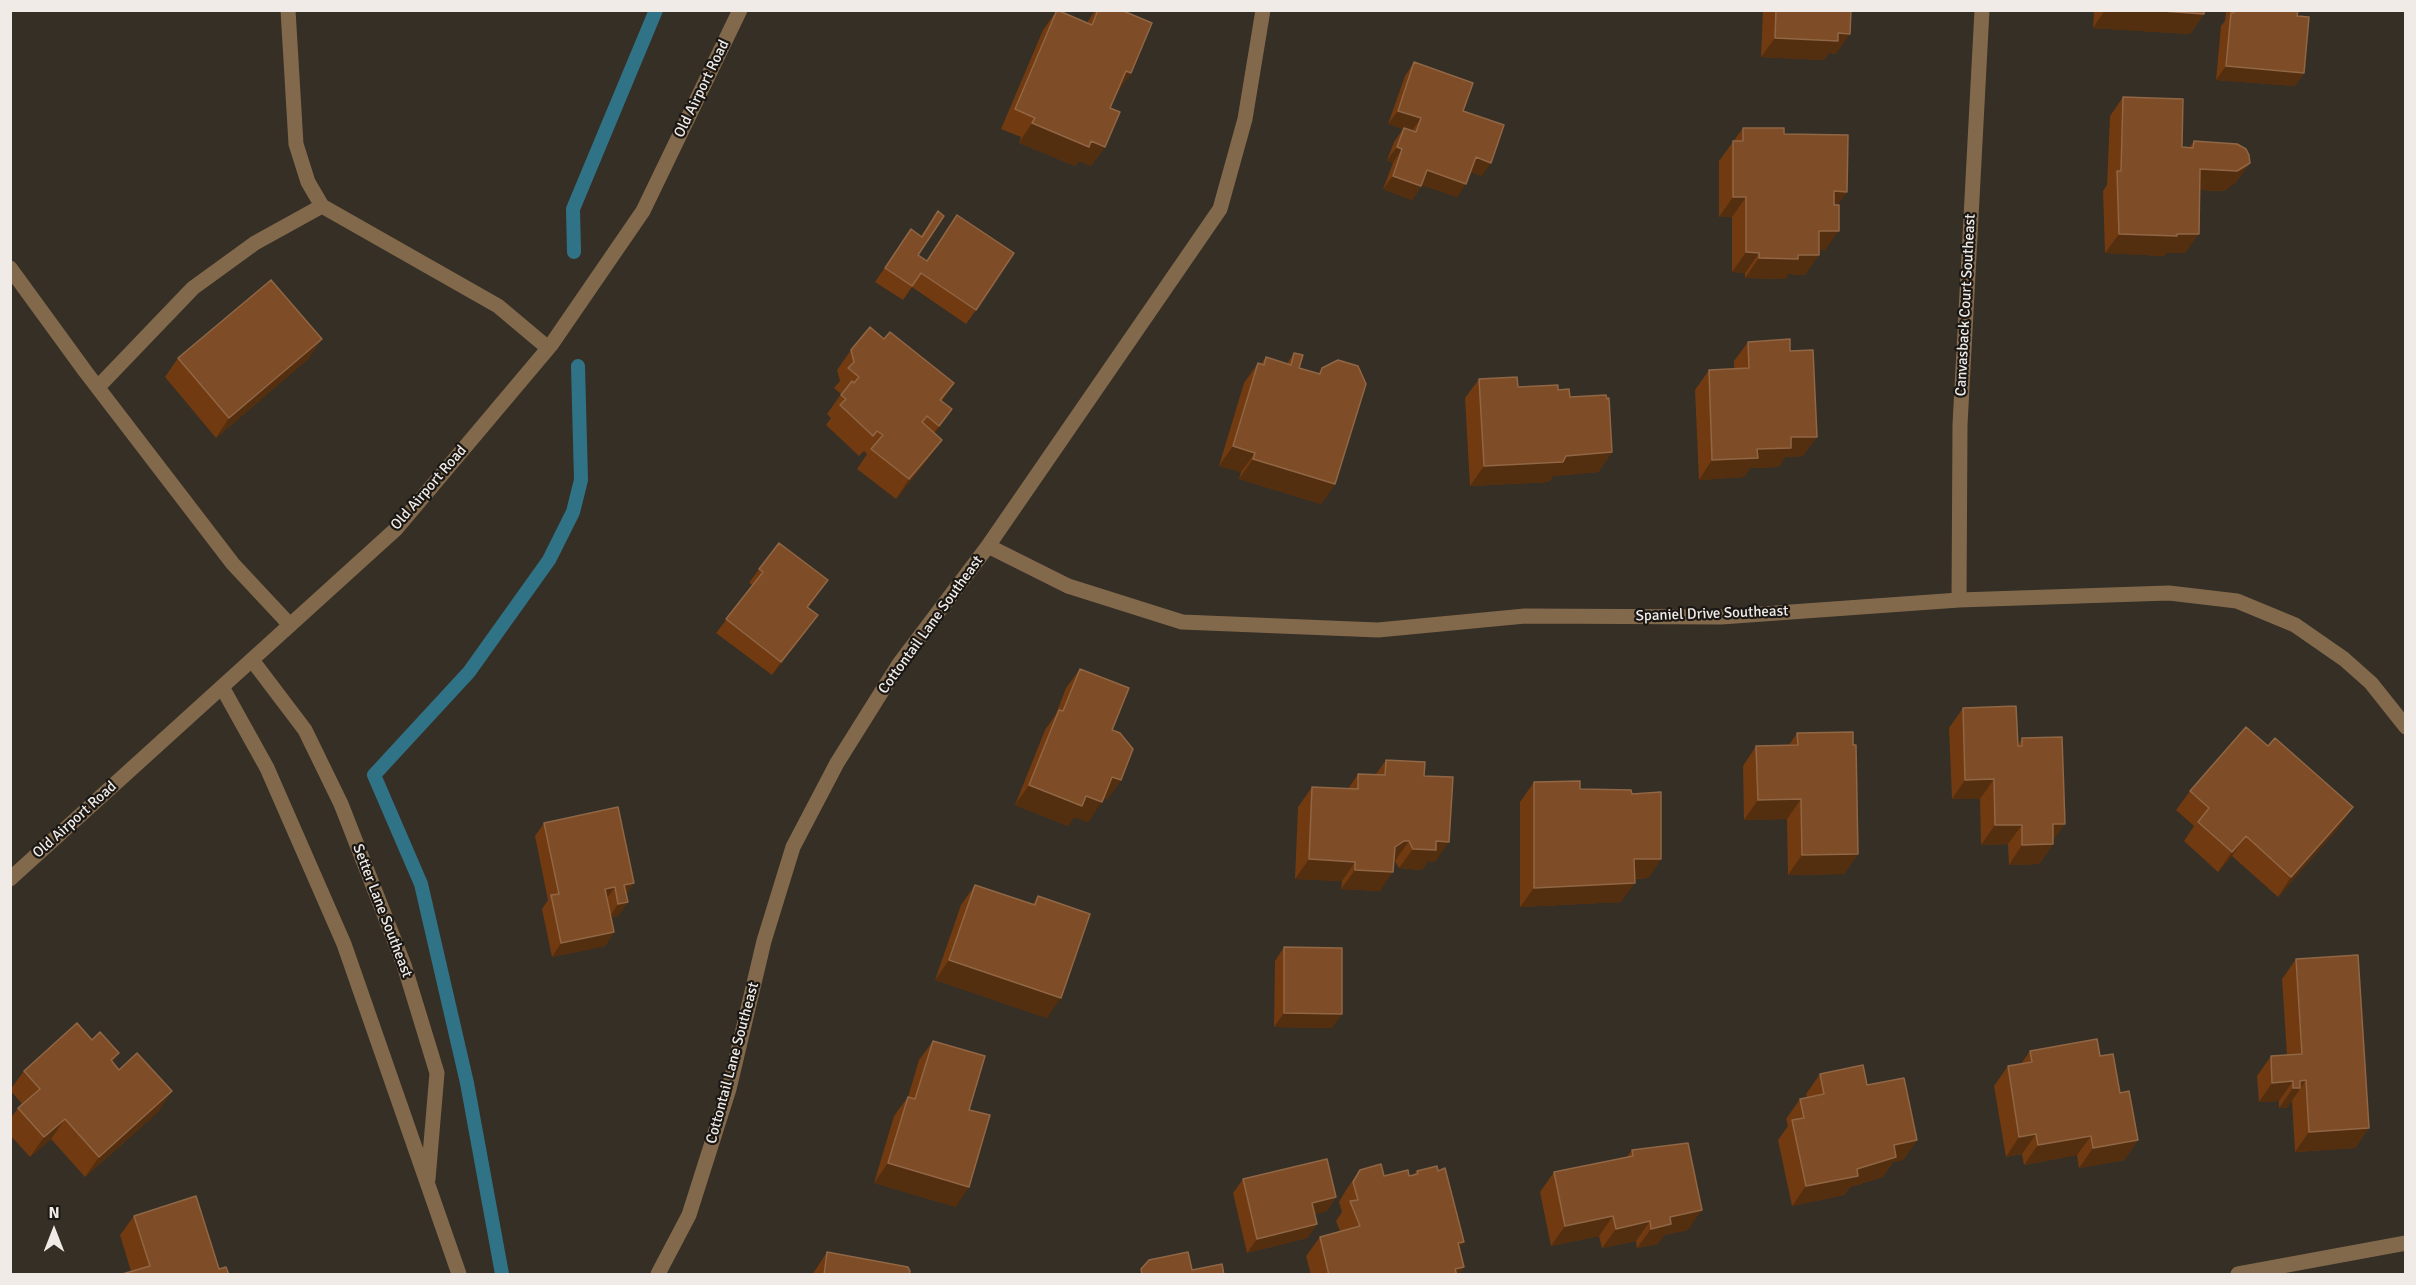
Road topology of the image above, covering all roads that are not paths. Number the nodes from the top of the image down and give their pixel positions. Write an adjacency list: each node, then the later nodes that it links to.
1 (288, 10): 5 (street)
2 (740, 10): 7 (street, Old Airport Road)
3 (1263, 10): 9 (street, Cottontail Lane Southeast)
4 (1982, 10): 10 (street, Canvasback Court Southeast)
5 (322, 206): 7 (street); 8 (street)
6 (10, 268): 8 (street)
7 (548, 348): 11 (street, Old Airport Road)
8 (98, 387): 11 (street)
9 (988, 546): 10 (street, Spaniel Drive Southeast); 19 (street, Cottontail Lane Southeast)
10 (1959, 600): 14 (street, Spaniel Drive Southeast)
11 (290, 625): 12 (street, Old Airport Road)
12 (252, 660): 13 (street, Old Airport Road); 16 (street, Setter Lane Southeast)
13 (222, 687): 15 (street, Old Airport Road); 16 (street, Setter Lane Southeast)
14 (2406, 727)
15 (10, 879)
16 (428, 1185): 18 (street, Setter Lane Southeast)
17 (2406, 1243): 20 (street)
18 (459, 1275)
19 (658, 1275)
20 (2238, 1275)

